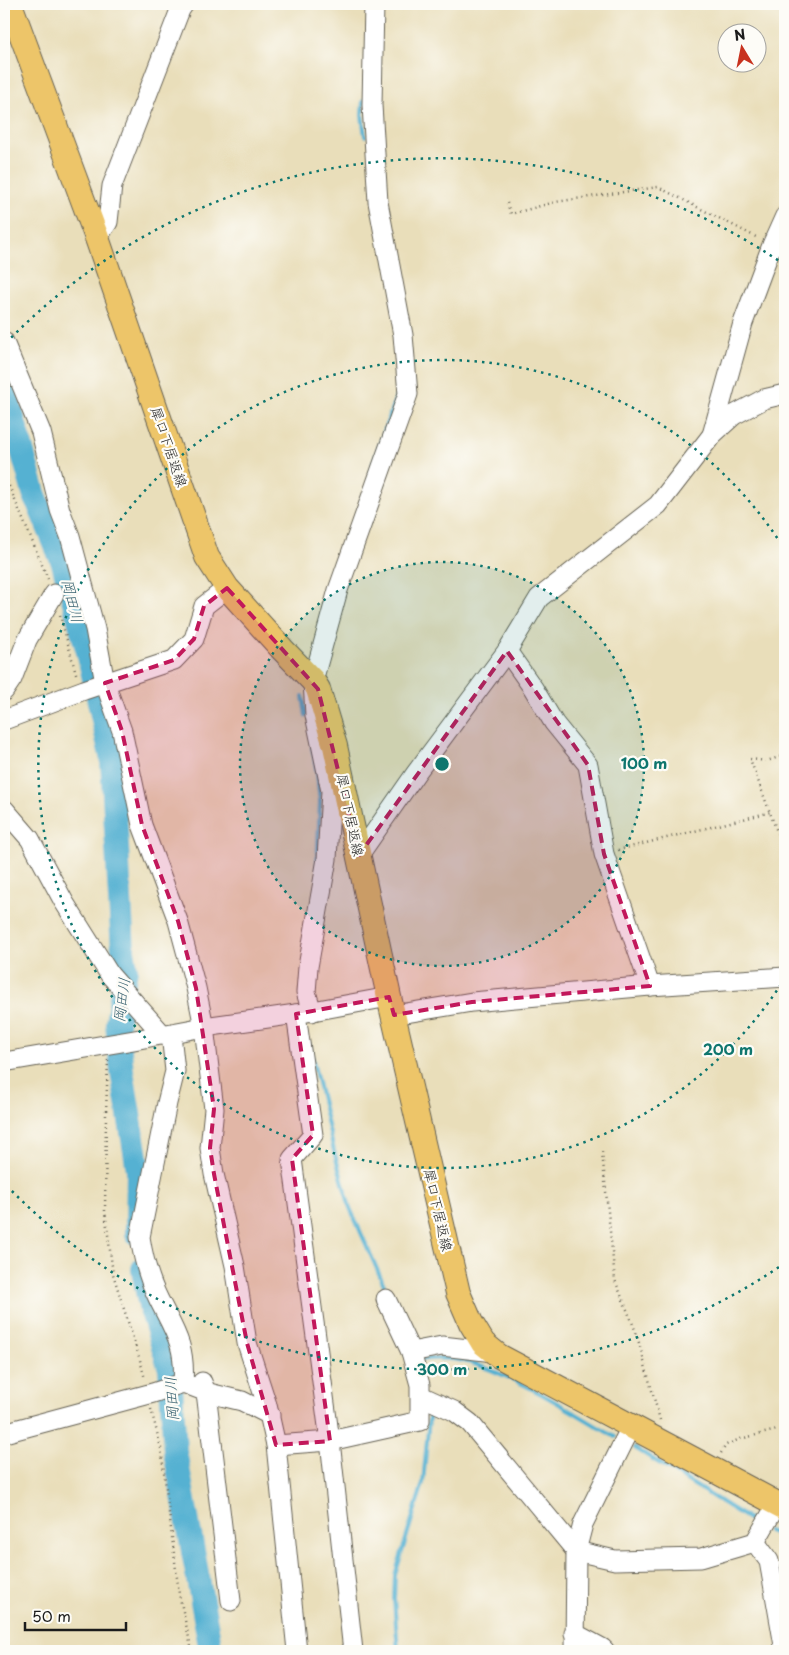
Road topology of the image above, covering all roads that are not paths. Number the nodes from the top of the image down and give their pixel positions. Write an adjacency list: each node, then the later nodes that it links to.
1 (10, 4): 5 (main road, 犀口下居返線)
2 (184, 4): 5 (street)
3 (374, 4): 12 (street)
4 (785, 216): 8 (street)
5 (97, 238): 9 (main road, 犀口下居返線)
6 (4, 342): 13 (street)
7 (785, 394): 8 (street)
8 (712, 435): 11 (street)
9 (227, 588): 12 (main road, 犀口下居返線); 13 (street)
10 (54, 594): 14 (street)
11 (507, 651): 17 (street); 19 (street)
12 (313, 681): 17 (main road, 犀口下居返線); 21 (street)
13 (105, 683): 15 (street); 22 (street)
14 (4, 691)
15 (4, 720)
16 (4, 809): 23 (street)
17 (358, 855): 20 (main road, 犀口下居返線)
18 (785, 977): 19 (street)
19 (650, 986): 20 (street)
20 (391, 1006): 21 (street); 28 (main road, 犀口下居返線)
21 (304, 1013): 22 (street); 35 (street)
22 (204, 1027): 23 (street); 32 (street)
23 (167, 1034): 24 (street); 26 (street)
24 (5, 1057)
25 (386, 1299): 27 (street)
26 (182, 1351): 29 (street); 30 (street)
27 (417, 1351): 28 (street); 31 (street)
28 (494, 1352): 33 (main road, 犀口下居返線)
29 (183, 1383): 30 (street); 34 (street)
30 (206, 1392): 32 (street); 40 (street)
31 (428, 1399): 35 (street); 39 (street)
32 (270, 1415): 36 (street)
33 (630, 1427): 37 (main road, 犀口下居返線); 39 (street)
34 (4, 1433)
35 (330, 1441): 36 (street); 43 (street)
36 (276, 1446): 42 (street)
37 (781, 1506): 38 (street)
38 (755, 1542): 39 (street); 45 (street)
39 (576, 1551): 41 (street)
40 (231, 1601)
41 (574, 1642): 44 (street)
42 (297, 1651)
43 (353, 1651)
44 (605, 1651)
45 (785, 1651)

